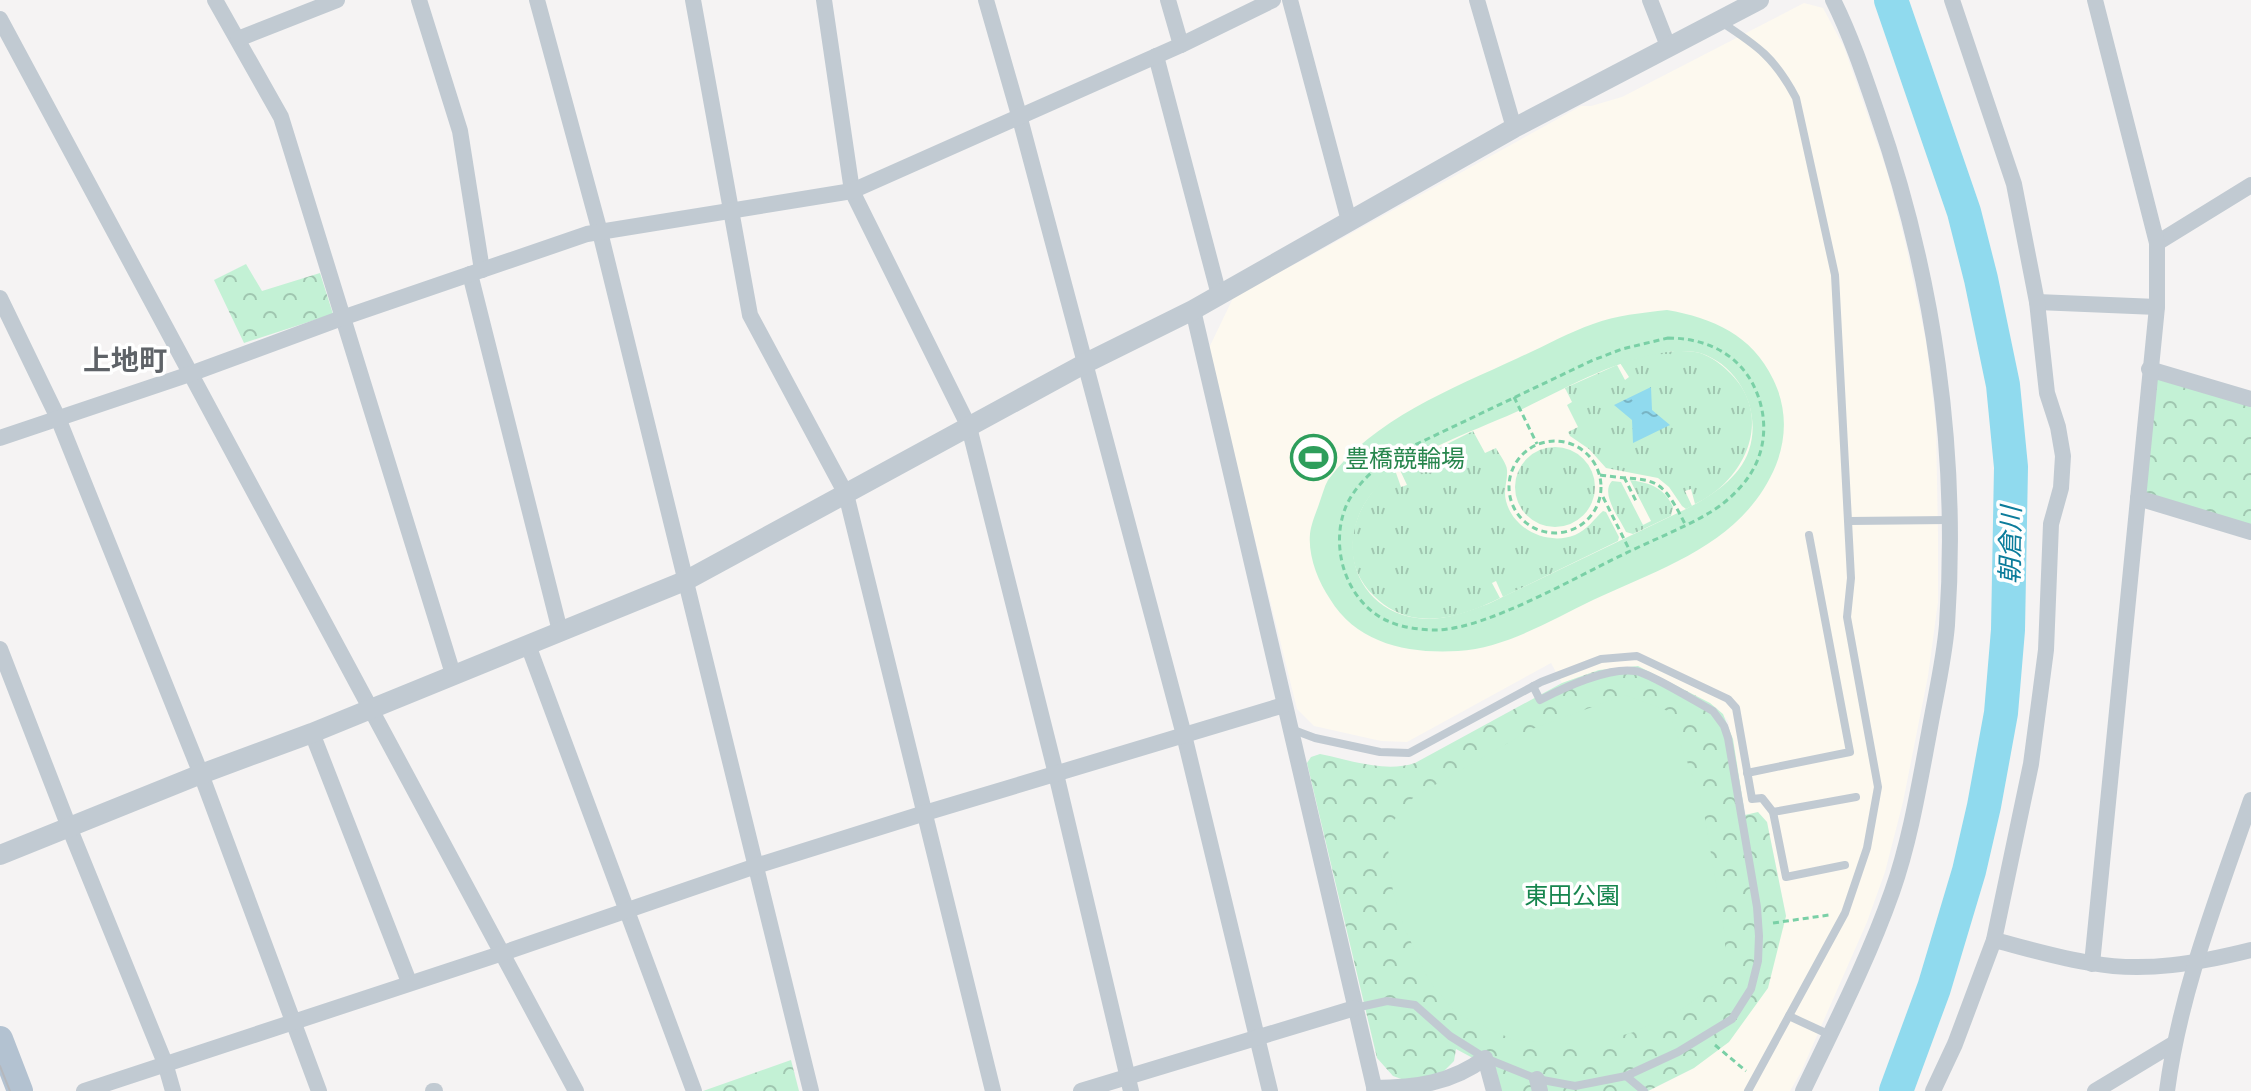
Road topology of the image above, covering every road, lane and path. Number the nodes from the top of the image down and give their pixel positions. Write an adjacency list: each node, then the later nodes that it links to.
1 (215, 0): 19 (street)
2 (337, 0): 19 (street)
3 (419, 0): 31 (street)
4 (537, 0): 29 (street)
5 (693, 0): 27 (street)
6 (824, 0): 26 (street)
7 (986, 0): 23 (street)
8 (1168, 0): 20 (street)
9 (1273, 0): 20 (street)
10 (1290, 0): 28 (street)
11 (1477, 0): 24 (street)
12 (1650, 0): 21 (street)
13 (1759, 0): 18 (street)
14 (1833, 0): 53 (street)
15 (1952, 0): 34 (street)
16 (2095, 0): 30 (street)
17 (0, 19): 40 (street)
18 (1719, 20): 21 (street); 54 (lane)
19 (238, 39): 37 (street)
20 (1181, 45): 22 (street)
21 (1668, 46): 24 (street)
22 (1156, 56): 23 (street); 32 (street)
23 (1019, 115): 26 (street); 38 (street)
24 (1514, 128): 28 (street)
25 (2251, 185): 30 (street)
26 (852, 191): 27 (street); 44 (street)
27 (730, 211): 29 (street); 49 (street)
28 (1349, 221): 32 (street)
29 (600, 232): 31 (street); 59 (street)
30 (2157, 243): 35 (street)
31 (476, 272): 37 (street); 60 (street)
32 (1219, 295): 36 (street)
33 (0, 298): 43 (street)
34 (2037, 302): 35 (street); 84 (street)
35 (2157, 307): 39 (street)
36 (1193, 310): 38 (street); 65 (street)
37 (342, 318): 40 (street); 63 (street)
38 (1084, 364): 44 (street); 69 (street)
39 (2149, 369): 42 (street); 51 (street)
40 (190, 374): 43 (street); 66 (street)
41 (1514, 397): 46 (path); 55 (path); 58 (path)
42 (2251, 399)
43 (58, 418): 45 (street); 71 (street)
44 (969, 427): 49 (street); 72 (street)
45 (0, 438)
46 (1537, 444): 47 (path); 50 (path)
47 (1600, 475): 48 (path); 50 (path)
48 (1624, 477): 52 (path); 55 (path)
49 (846, 494): 59 (street); 76 (street)
50 (1601, 494): 58 (path)
51 (2138, 498): 56 (street); 87 (street)
52 (1637, 503)
53 (1949, 520): 54 (lane); 93 (street)
54 (1849, 521): 82 (lane)
55 (1685, 524): 58 (path)
56 (2251, 532)
57 (1809, 535): 70 (lane)
58 (1630, 551)
59 (687, 580): 60 (street); 80 (street)
60 (560, 631): 61 (street)
61 (528, 645): 63 (street); 81 (street)
62 (0, 649): 77 (street)
63 (453, 674): 66 (street)
64 (1533, 686): 67 (lane); 70 (lane); 100 (lane)
65 (1284, 705): 67 (street); 69 (street)
66 (371, 707): 68 (street); 86 (street)
67 (1290, 728): 90 (street)
68 (312, 733): 71 (street); 89 (street)
69 (1184, 735): 72 (street); 94 (street)
70 (1747, 773): 75 (lane)
71 (201, 774): 77 (street); 92 (street)
72 (1056, 774): 76 (street); 102 (street)
73 (1856, 797): 75 (lane)
74 (2251, 800): 88 (street)
75 (1773, 812): 79 (lane)
76 (925, 813): 80 (street); 112 (street)
77 (69, 827): 78 (street); 99 (street)
78 (0, 855)
79 (1845, 865)
80 (756, 866): 81 (street); 111 (street)
81 (628, 909): 86 (street); 110 (street)
82 (1845, 913): 83 (path); 91 (lane)
83 (1785, 922)
84 (1994, 940): 87 (street); 119 (street)
85 (2251, 950): 88 (street)
86 (503, 953): 89 (street); 109 (street)
87 (2092, 964): 88 (street)
88 (2195, 964): 96 (street)
89 (409, 982): 92 (street)
90 (1355, 1008): 94 (street); 98 (lane); 104 (street)
91 (1789, 1016): 93 (lane); 101 (lane)
92 (293, 1021): 99 (street); 108 (street)
93 (1830, 1035): 118 (street)
94 (1257, 1038): 102 (street); 114 (street)
95 (0, 1039): 105 (main road)
96 (2173, 1044): 120 (street); 121 (street)
97 (1719, 1049): 101 (path)
98 (1485, 1058): 103 (lane); 104 (street); 115 (street)
99 (165, 1063): 106 (street); 107 (street)
100 (1626, 1076): 103 (lane); 116 (lane)
101 (1755, 1078): 117 (lane)
102 (1129, 1084): 113 (street)
103 (1538, 1085)
104 (1375, 1090)
105 (20, 1091)
106 (84, 1091)
107 (173, 1091)
108 (319, 1091)
109 (576, 1091)
110 (694, 1091)
111 (811, 1091)
112 (993, 1091)
113 (1081, 1091)
114 (1270, 1091)
115 (1494, 1091)
116 (1644, 1091)
117 (1748, 1091)
118 (1803, 1091)
119 (1933, 1091)
120 (2095, 1091)
121 (2167, 1091)

